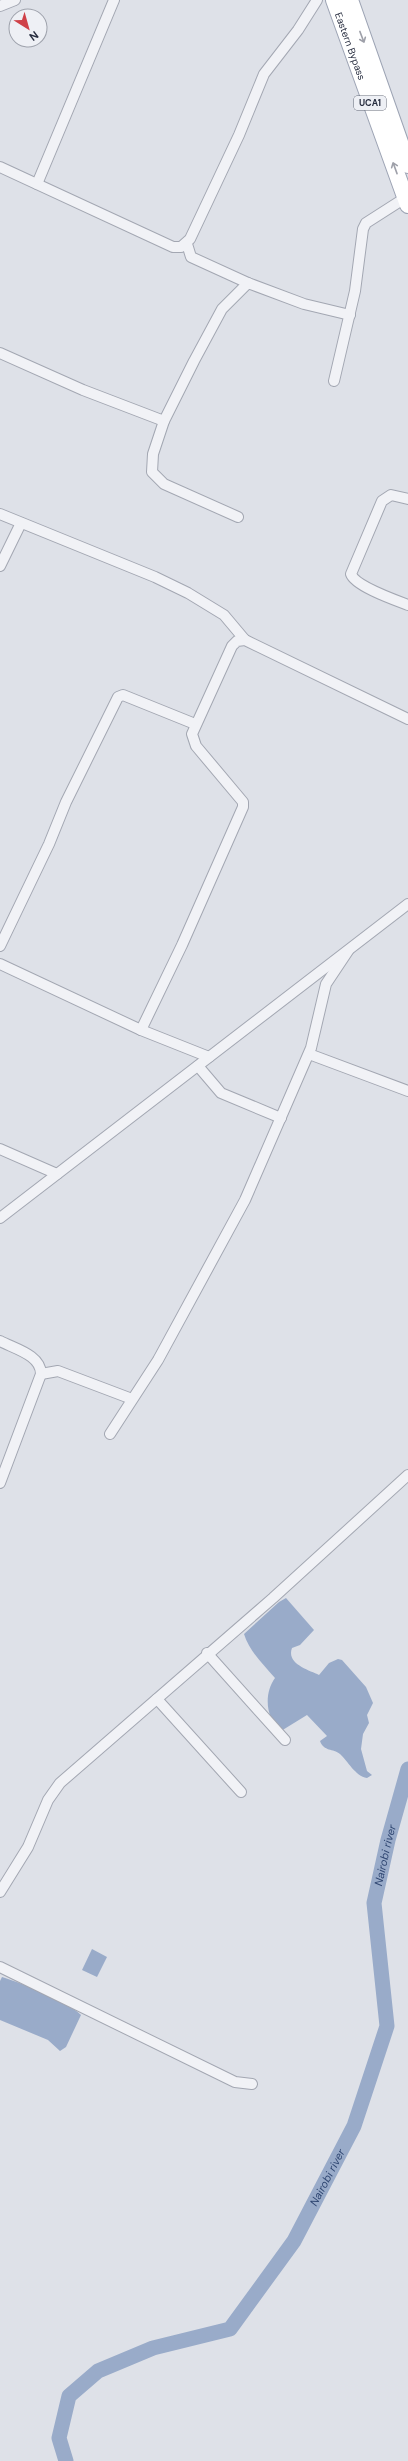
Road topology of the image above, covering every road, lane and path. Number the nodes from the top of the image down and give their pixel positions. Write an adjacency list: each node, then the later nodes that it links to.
1 (15, 0): 6 (street)
2 (114, 0): 9 (street)
3 (317, 0): 11 (street)
4 (334, 0): 10 (main road, Eastern Bypass / UCA1, one-way to 4)
5 (350, 0): 7 (main road, Eastern Bypass / UCA1, one-way to 7)
6 (0, 6)
7 (408, 165)
8 (0, 167): 9 (street)
9 (37, 184): 11 (street)
10 (407, 201): 13 (street)
11 (187, 244): 12 (street)
12 (248, 283): 13 (street); 16 (street)
13 (350, 315): 15 (street)
14 (0, 353): 16 (street)
15 (334, 381)
16 (164, 421): 19 (street)
17 (408, 499): 22 (street)
18 (0, 514): 20 (street)
19 (238, 517)
20 (21, 523): 21 (street); 23 (street)
21 (0, 566)
22 (408, 605)
23 (245, 640): 24 (street); 25 (street)
24 (408, 719)
25 (196, 724): 27 (street); 30 (street)
26 (408, 904): 28 (street)
27 (0, 946)
28 (348, 951): 31 (street); 32 (street)
29 (0, 964): 30 (street)
30 (141, 1030): 32 (street)
31 (309, 1054): 34 (street); 35 (street)
32 (209, 1058): 33 (street)
33 (198, 1066): 35 (street); 37 (street)
34 (408, 1091)
35 (281, 1118): 41 (street)
36 (0, 1149): 37 (street)
37 (58, 1174): 38 (street)
38 (0, 1218)
39 (0, 1341): 40 (street)
40 (41, 1374): 41 (street); 44 (street)
41 (132, 1399): 42 (street)
42 (110, 1434)
43 (408, 1475): 45 (street)
44 (0, 1483)
45 (207, 1654): 46 (street); 47 (street)
46 (157, 1699): 48 (street); 49 (street)
47 (285, 1740)
48 (241, 1792)
49 (0, 1892)
50 (0, 1967): 51 (street)
51 (252, 2084)

